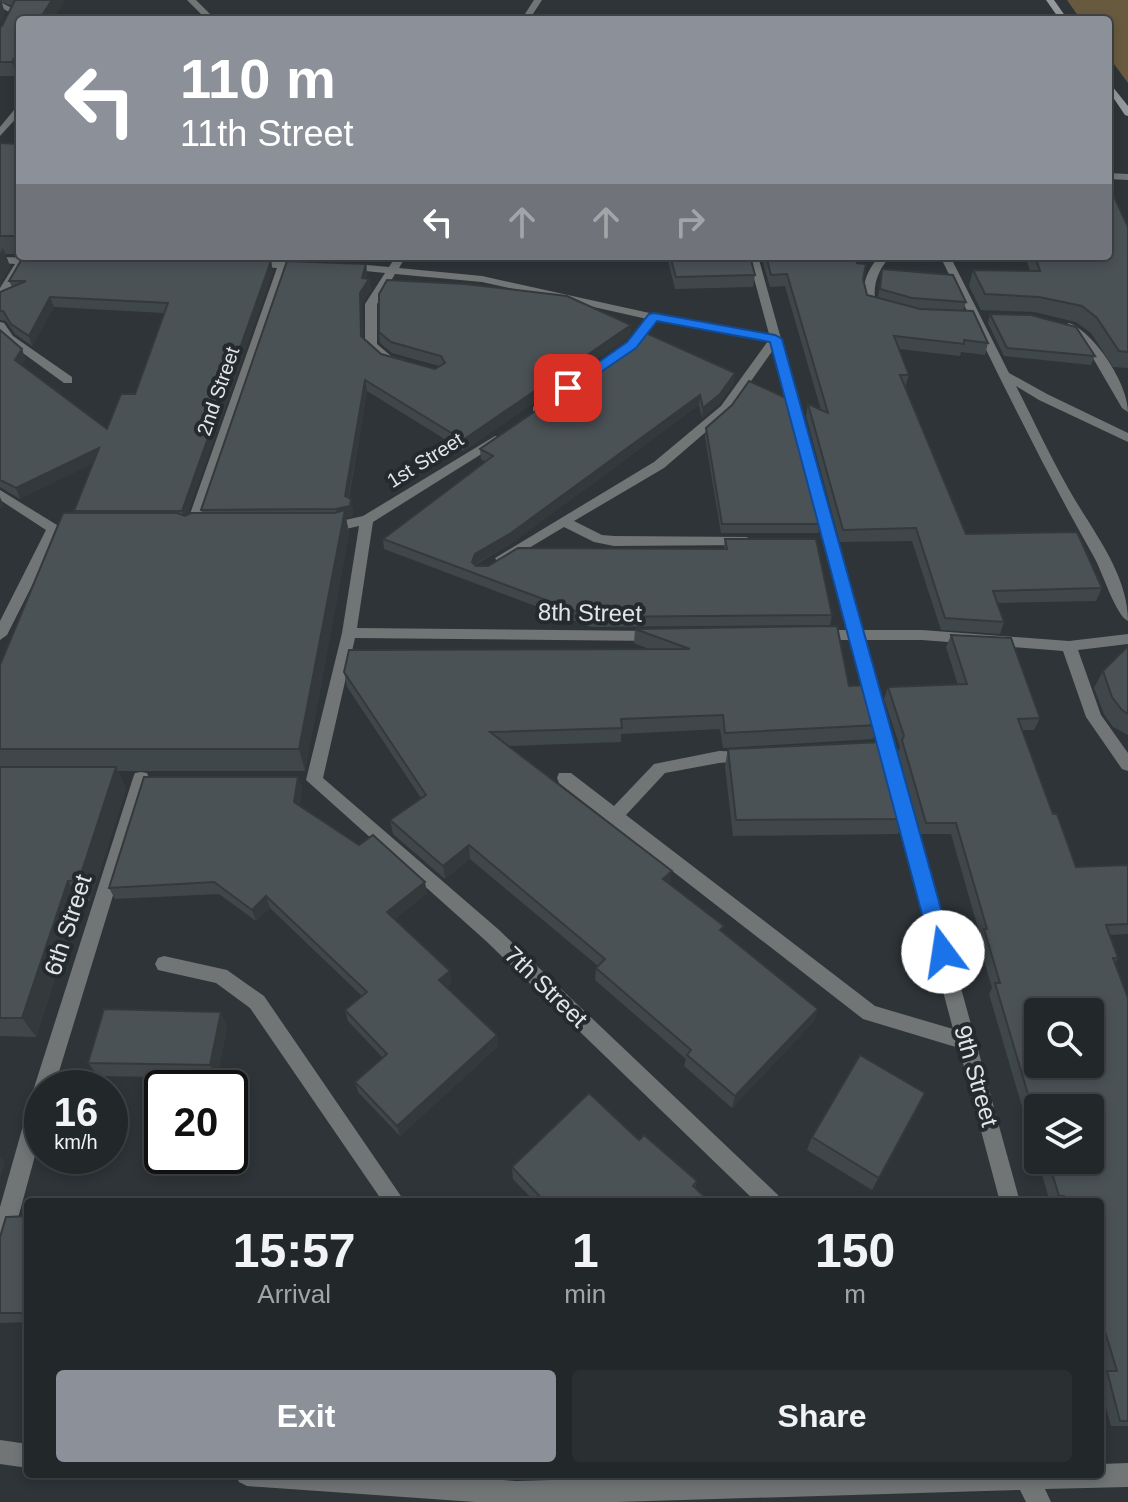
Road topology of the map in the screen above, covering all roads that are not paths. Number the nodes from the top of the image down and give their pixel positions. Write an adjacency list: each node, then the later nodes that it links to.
1 (191, 0): 3 (lane)
2 (0, 4): 4 (lane)
3 (208, 16)
4 (0, 38)
5 (1112, 90): 6 (street)
6 (1128, 113)
7 (16, 114): 8 (lane)
8 (0, 133)
9 (0, 260): 10 (lane)
10 (22, 260): 15 (lane); 21 (lane)
11 (399, 260): 20 (lane)
12 (754, 260): 28 (lane, 9th Street)
13 (881, 260): 22 (lane)
14 (947, 260): 24 (lane)
15 (53, 261)
16 (237, 264): 17 (lane)
17 (283, 265): 18 (lane); 42 (lane, 2nd Street)
18 (323, 265)
19 (336, 265): 20 (lane)
20 (394, 270): 25 (lane); 29 (lane)
21 (0, 297)
22 (894, 311)
23 (961, 315): 24 (lane)
24 (982, 316): 30 (lane)
25 (654, 317): 28 (lane); 33 (lane)
26 (1058, 323): 32 (lane)
27 (0, 325): 31 (lane)
28 (775, 339): 38 (lane); 47 (lane, 9th Street)
29 (412, 366)
30 (1007, 375): 35 (lane); 45 (lane)
31 (68, 380)
32 (1128, 408)
33 (530, 415)
34 (505, 433): 37 (lane, 1st Street)
35 (1128, 438)
36 (0, 494): 39 (lane)
37 (367, 520): 40 (lane); 46 (lane)
38 (564, 522): 43 (lane); 44 (lane)
39 (54, 529): 41 (lane); 48 (lane)
40 (306, 529)
41 (100, 530)
42 (191, 531)
43 (754, 542)
44 (495, 562)
45 (1128, 616)
46 (349, 633): 50 (lane, 8th Street); 63 (lane, 7th Street)
47 (858, 633): 49 (lane); 52 (lane); 59 (lane, 9th Street)
48 (0, 635)
49 (806, 635)
50 (669, 636)
51 (1128, 639): 52 (lane)
52 (1069, 646): 54 (lane)
53 (767, 755): 57 (lane)
54 (1128, 765)
55 (141, 778): 60 (lane, 6th Street)
56 (565, 778): 57 (lane)
57 (615, 816): 59 (lane)
58 (164, 964): 62 (lane)
59 (965, 1041): 64 (lane, 9th Street)
60 (50, 1070)
61 (24, 1159): 65 (lane, 6th Street)
62 (392, 1198)
63 (767, 1198)
64 (1009, 1198)
65 (0, 1244)
66 (0, 1452): 67 (lane)
67 (24, 1455)
68 (1104, 1475): 69 (lane)
69 (1128, 1475)
70 (368, 1478): 73 (lane)
71 (960, 1478): 74 (lane)
72 (1027, 1478): 75 (lane)
73 (458, 1481): 74 (lane)
74 (517, 1498)
75 (1039, 1502)

